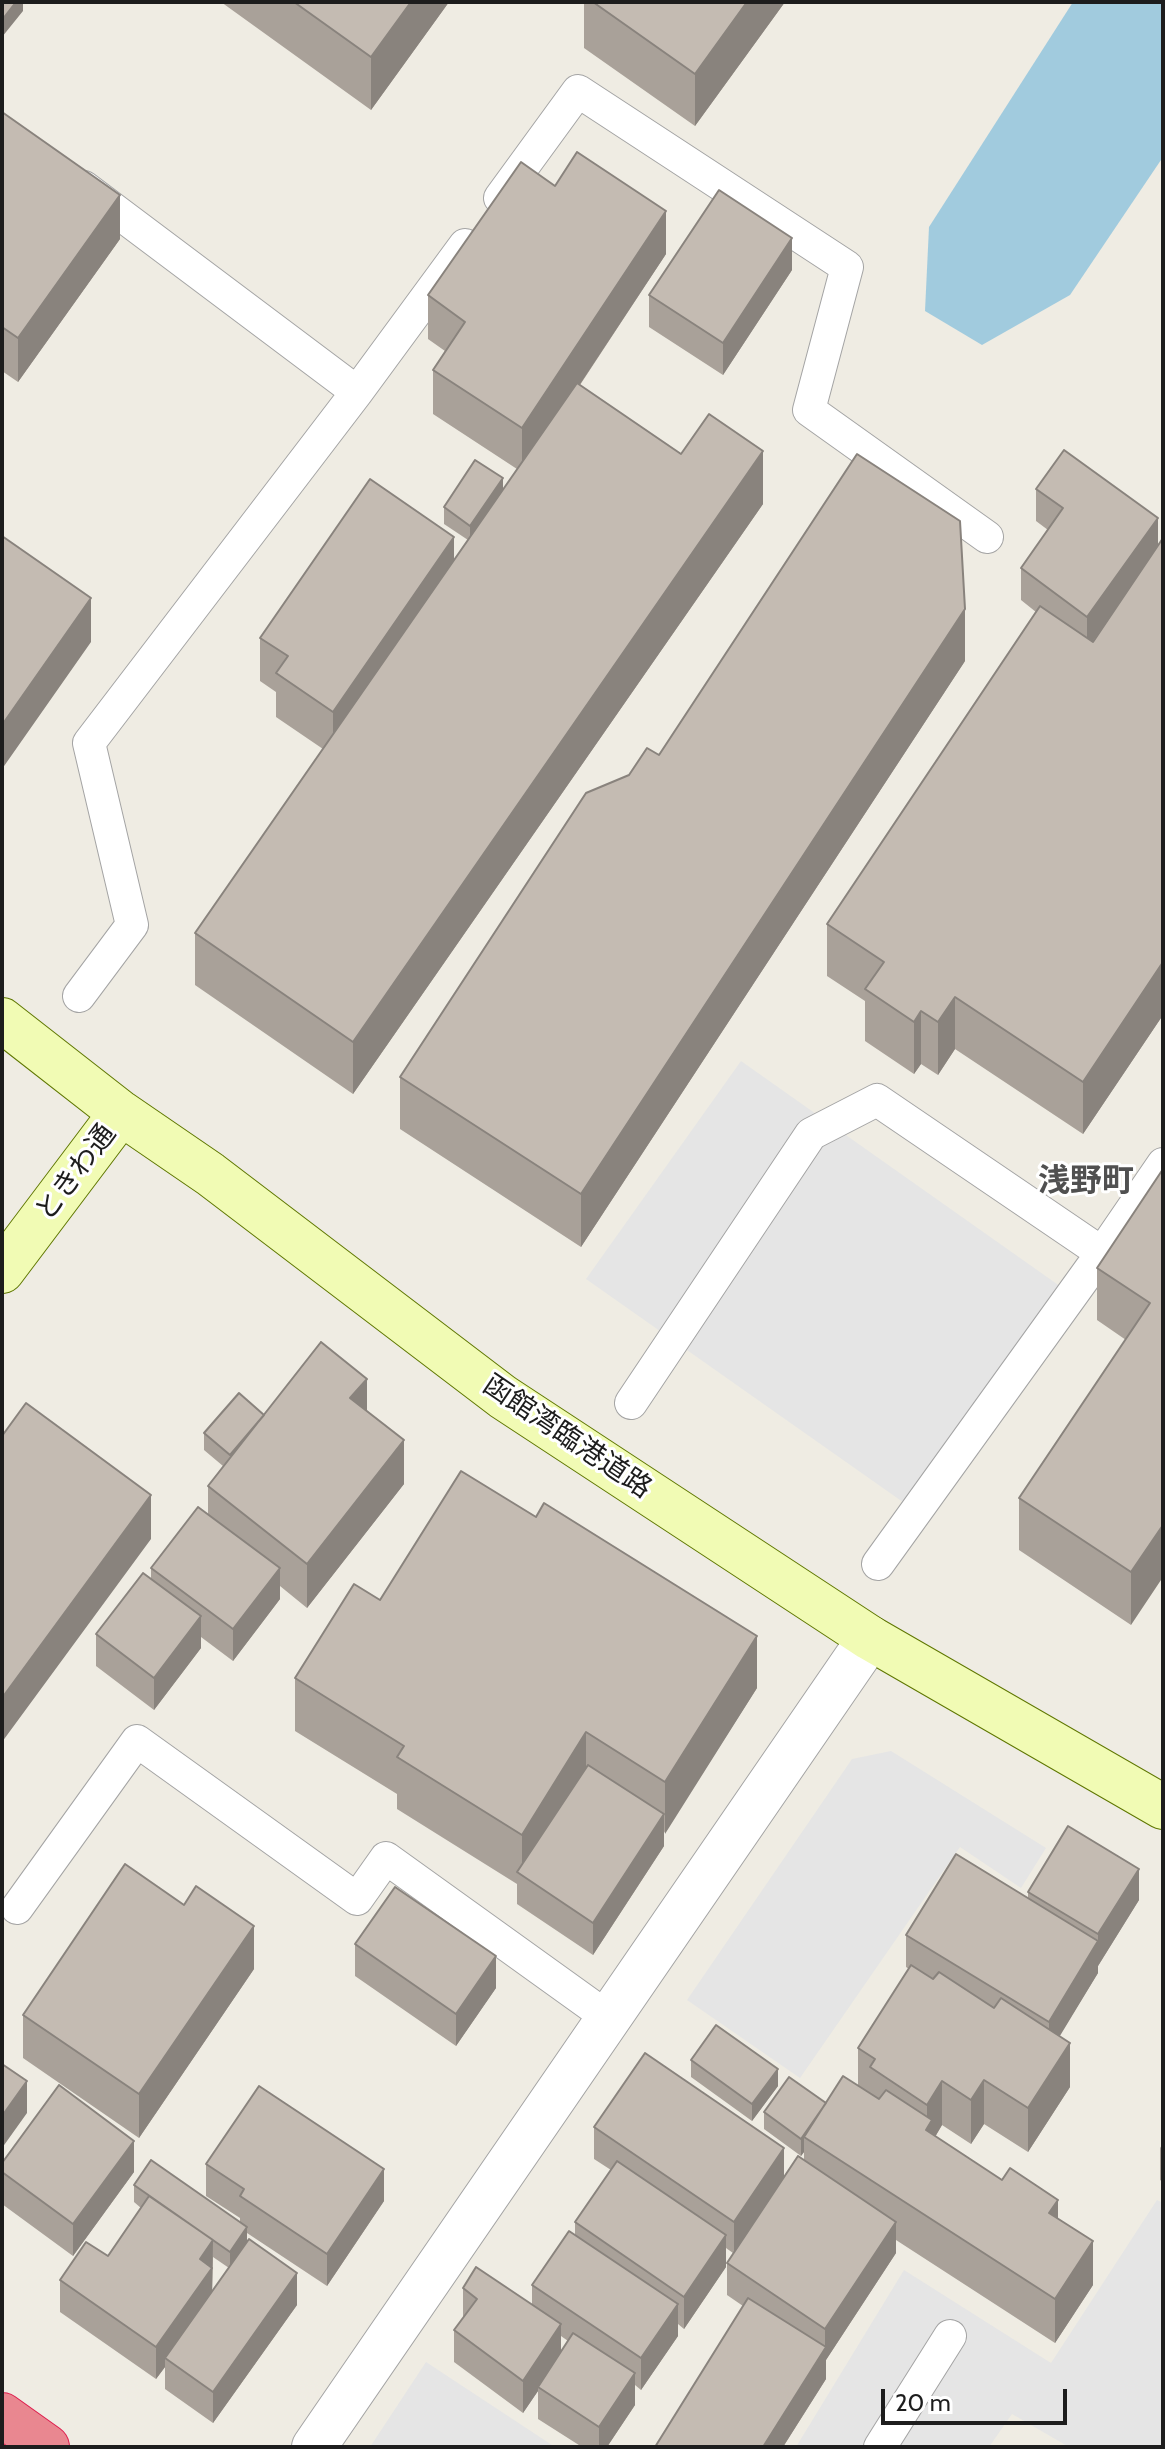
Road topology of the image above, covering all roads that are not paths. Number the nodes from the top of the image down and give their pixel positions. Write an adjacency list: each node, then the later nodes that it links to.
1 (65, 173): 2 (lane)
2 (357, 392): 3 (lane); 4 (lane)
3 (987, 537)
4 (79, 996)
5 (2, 1020): 6 (street, 函館湾臨港道路)
6 (121, 1113): 9 (street, ときわ通); 12 (street, 函館湾臨港道路)
7 (1163, 1164): 8 (lane)
8 (1102, 1253): 10 (lane); 11 (lane)
9 (2, 1271)
10 (631, 1403)
11 (878, 1564)
12 (870, 1638): 13 (street, 函館湾臨港道路); 15 (street)
13 (1163, 1807)
14 (17, 1908): 15 (lane)
15 (610, 2019): 19 (street)
16 (950, 2336): 20 (lane)
17 (2, 2415): 18 (highway)
18 (47, 2447)
19 (314, 2447)
20 (880, 2447)

